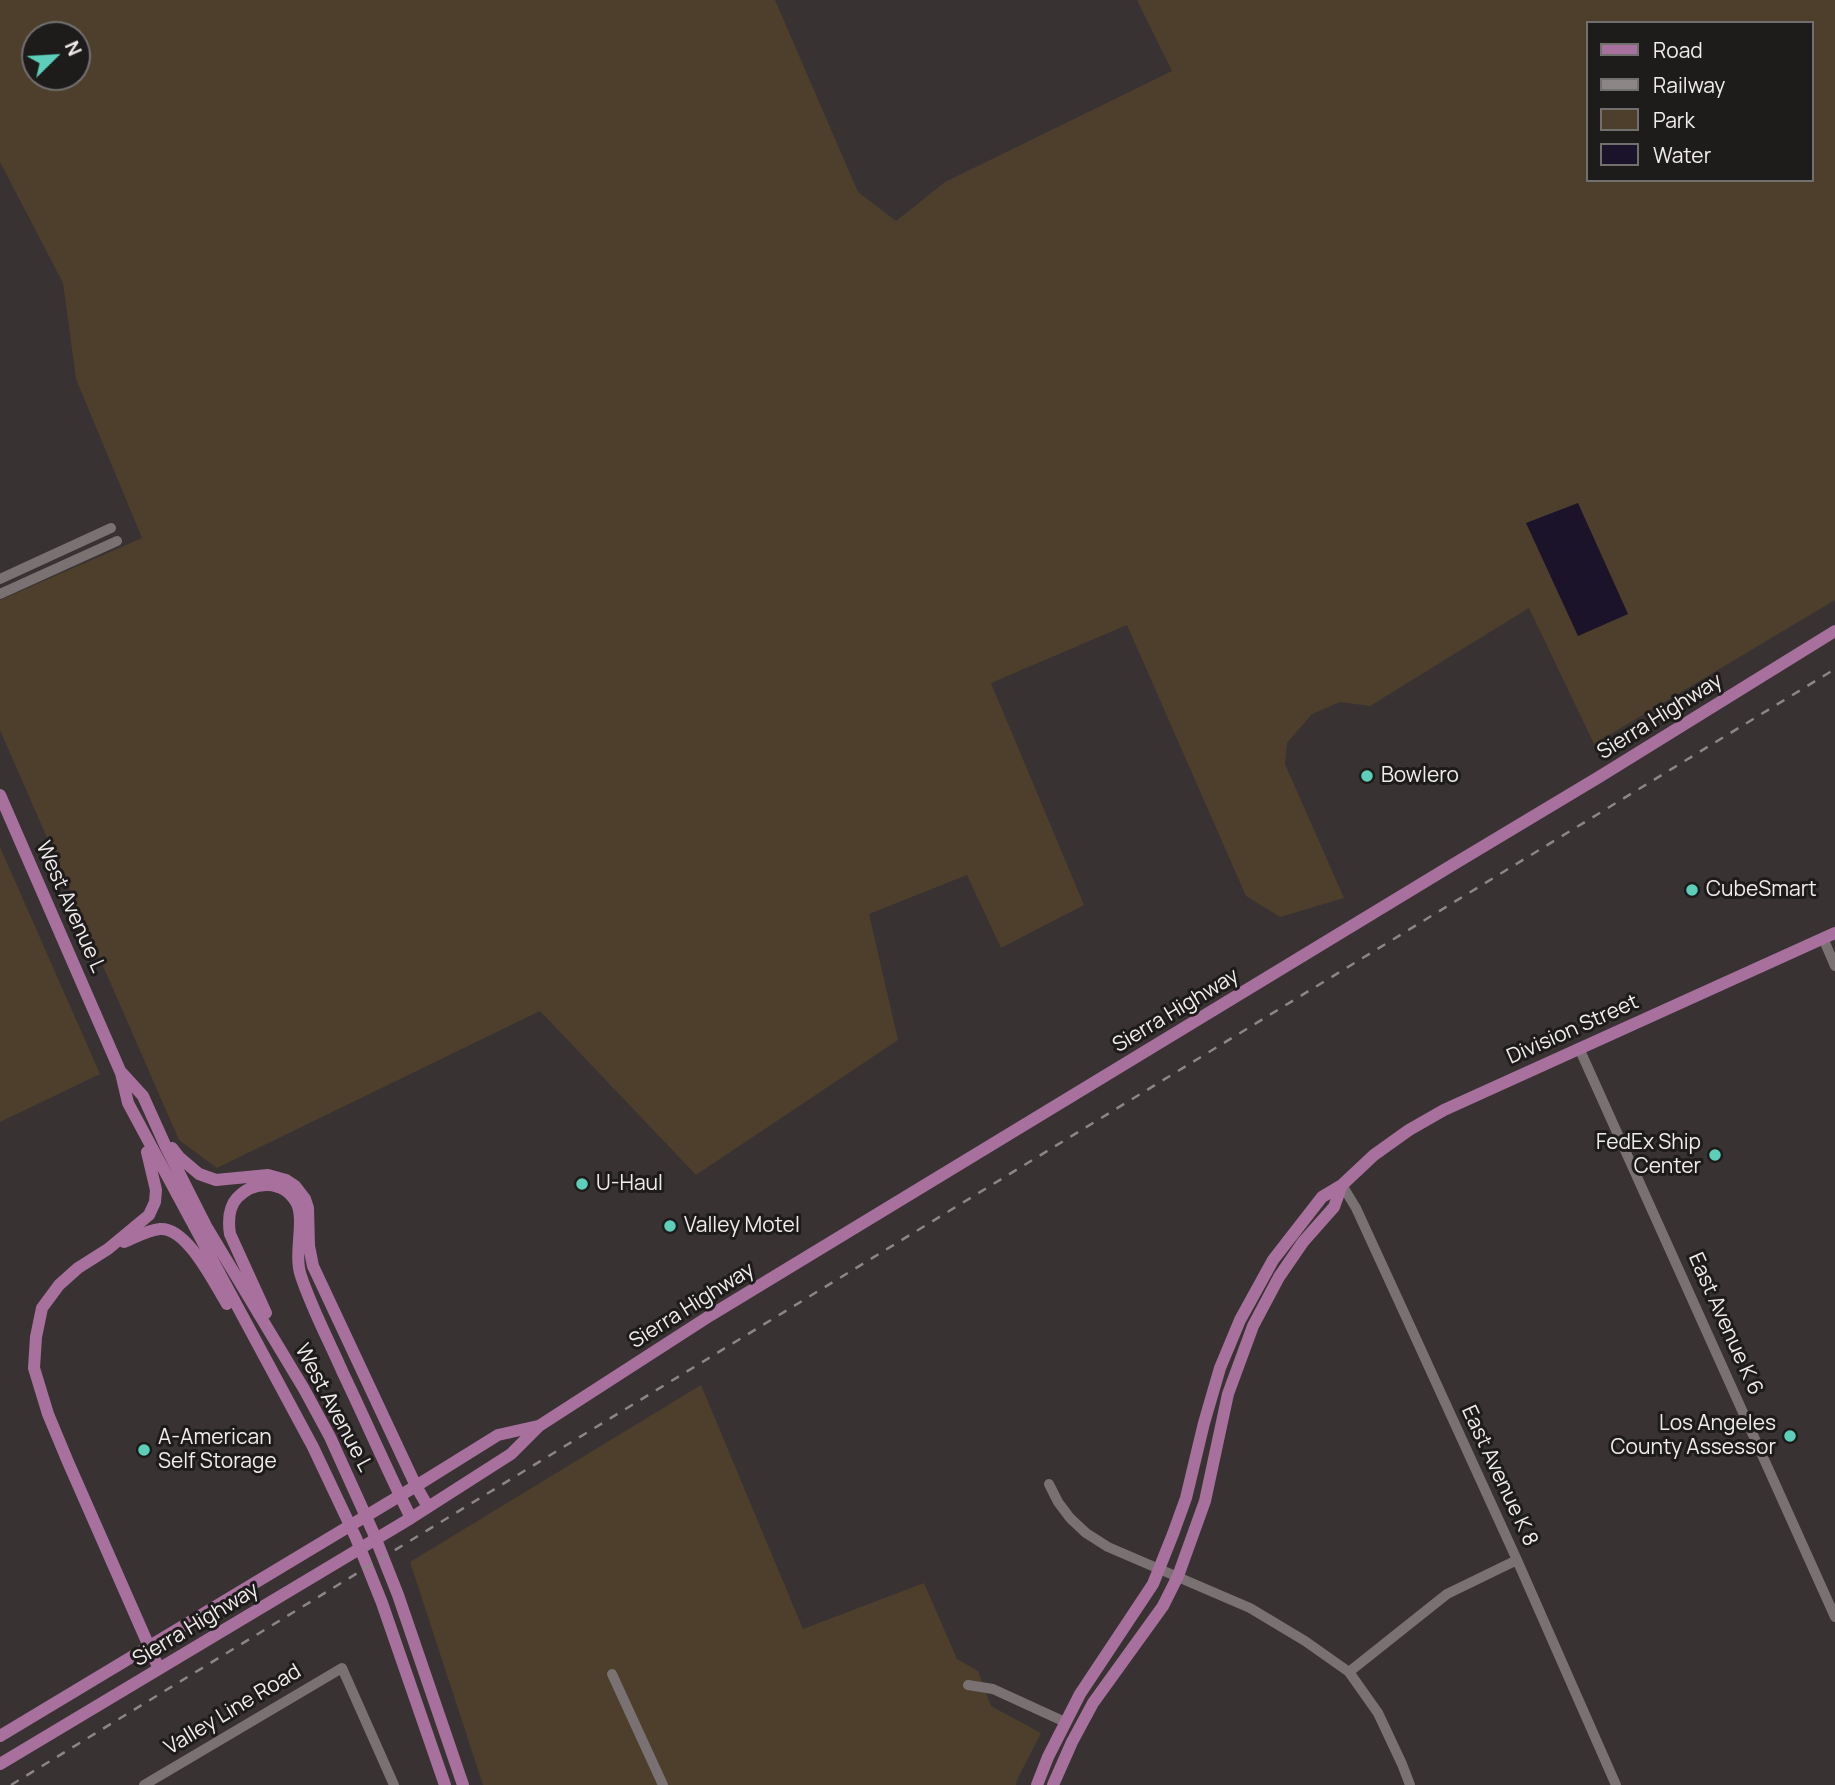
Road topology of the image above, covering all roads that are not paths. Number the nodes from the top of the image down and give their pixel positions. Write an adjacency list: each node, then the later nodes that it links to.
1 (111, 528): 3 (street)
2 (117, 541): 4 (street)
3 (0, 579)
4 (0, 594)
5 (1835, 631): 17 (main road, Sierra Highway)
6 (0, 795): 10 (main road, West Avenue L)
7 (1829, 936): 8 (street); 9 (main road, Division Street)
8 (1835, 966)
9 (1579, 1048): 13 (main road, Division Street); 26 (street, East Avenue K 6)
10 (121, 1073): 11 (main road, West Avenue L); 12 (main road, West Avenue L)
11 (139, 1125): 14 (main road); 16 (main road, West Avenue L)
12 (159, 1132): 15 (main road, West Avenue L); 19 (main road)
13 (1342, 1185): 23 (street, East Avenue K 8); 24 (main road); 25 (main road)
14 (108, 1249): 16 (main road); 27 (main road)
15 (291, 1367): 20 (main road); 38 (main road, West Avenue L)
16 (286, 1395): 37 (main road, West Avenue L)
17 (538, 1426): 19 (main road, Sierra Highway); 21 (main road, Sierra Highway)
18 (1049, 1484): 24 (street)
19 (416, 1486): 20 (main road, Sierra Highway); 21 (main road)
20 (399, 1495): 22 (main road); 27 (main road, Sierra Highway)
21 (428, 1507): 22 (main road, Sierra Highway)
22 (411, 1518): 28 (main road, Sierra Highway)
23 (1517, 1560): 29 (street); 43 (street, East Avenue K 8)
24 (1160, 1568): 25 (street); 32 (main road)
25 (1178, 1576): 29 (street); 41 (main road)
26 (1835, 1617)
27 (149, 1646): 28 (main road); 33 (main road, Sierra Highway)
28 (159, 1669): 34 (main road, Sierra Highway)
29 (1349, 1672): 42 (street)
30 (612, 1674): 39 (street)
31 (968, 1685): 32 (street)
32 (1065, 1722): 40 (main road)
33 (0, 1736)
34 (0, 1765)
35 (144, 1785): 36 (street, Valley Line Road)
36 (394, 1785)
37 (445, 1785)
38 (463, 1785)
39 (663, 1785)
40 (1037, 1785)
41 (1053, 1785)
42 (1410, 1785)
43 (1616, 1785)

